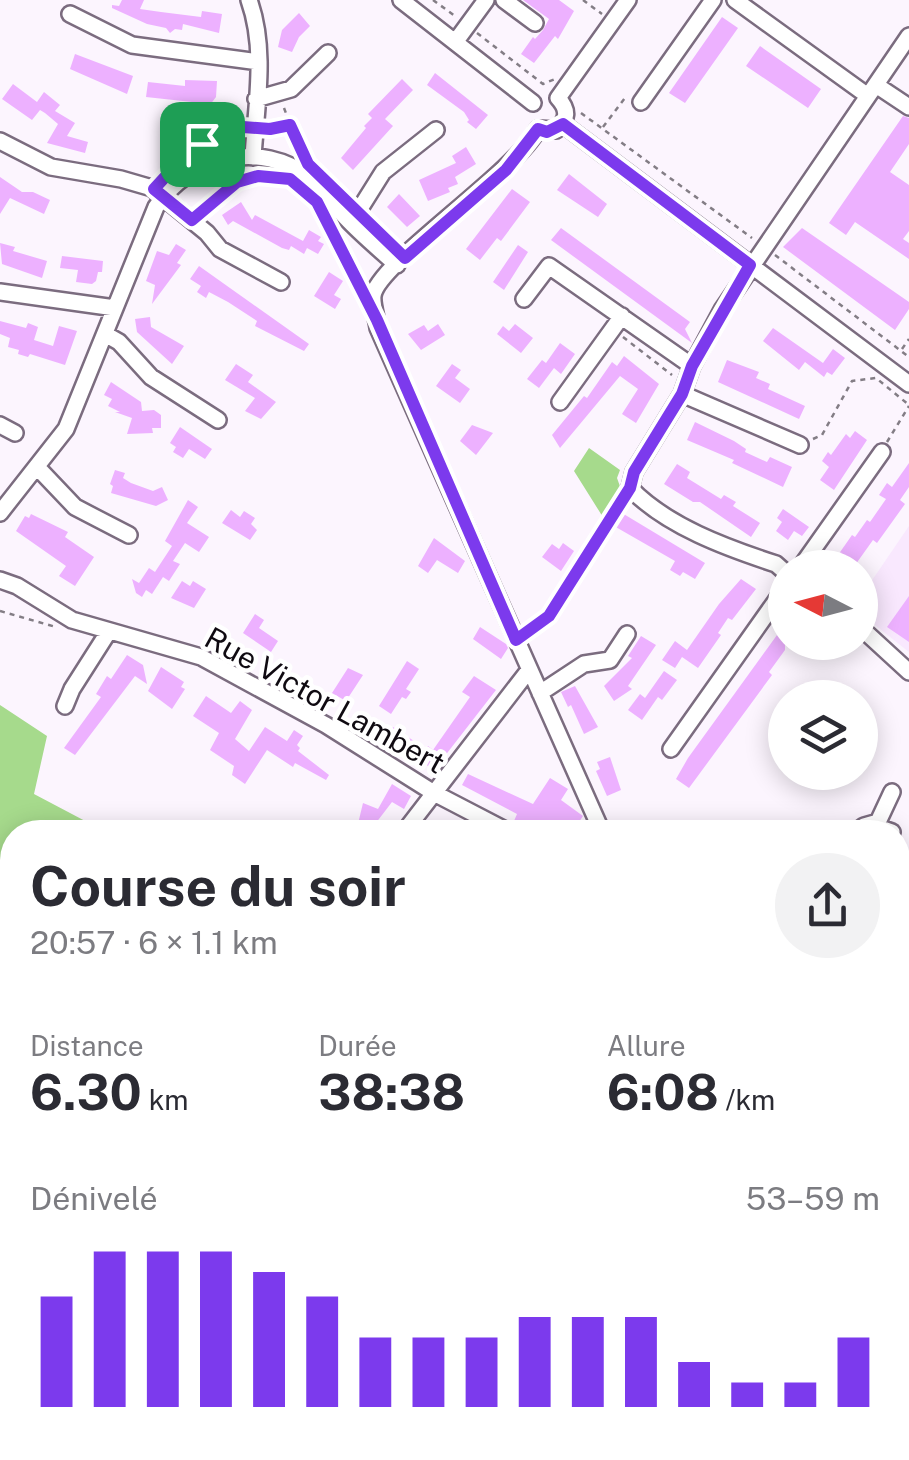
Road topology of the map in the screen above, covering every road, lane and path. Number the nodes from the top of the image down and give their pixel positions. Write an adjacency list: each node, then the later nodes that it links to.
1 (249, 0): 17 (street)
2 (401, 0): 15 (street)
3 (433, 0): 13 (path)
4 (486, 0): 13 (street)
5 (504, 0): 12 (street)
6 (583, 0): 11 (path)
7 (628, 0): 11 (street)
8 (713, 0): 21 (street)
9 (734, 0): 18 (street)
10 (70, 14): 17 (street)
11 (613, 21): 19 (street)
12 (535, 23)
13 (468, 26): 15 (street); 19 (path)
14 (909, 36): 18 (street)
15 (456, 41): 22 (street)
16 (328, 53): 20 (street)
17 (259, 62): 20 (street)
18 (872, 90): 23 (street); 38 (street)
19 (563, 92): 22 (street); 25 (street)
20 (256, 99): 26 (street)
21 (641, 102): 27 (path)
22 (533, 103): 28 (street)
23 (909, 107)
24 (579, 112): 27 (path)
25 (563, 124): 28 (street); 40 (street)
26 (254, 128): 31 (street); 32 (path); 34 (path)
27 (602, 128): 38 (path)
28 (538, 129): 39 (street)
29 (436, 130): 37 (street)
30 (0, 141): 34 (street)
31 (253, 157): 34 (street); 37 (street)
32 (308, 164)
33 (290, 179): 36 (path)
34 (159, 192): 36 (street); 45 (street)
35 (317, 202): 43 (path)
36 (192, 220): 41 (street)
37 (351, 223): 39 (street)
38 (763, 246): 40 (street); 49 (path)
39 (397, 265): 71 (street)
40 (750, 265): 51 (street); 52 (street)
41 (281, 282)
42 (0, 292): 45 (street)
43 (361, 293)
44 (524, 299): 46 (street)
45 (115, 308): 47 (street)
46 (622, 316): 51 (street); 54 (street)
47 (105, 334): 56 (street); 59 (street)
48 (909, 339): 49 (path)
49 (900, 350): 50 (path)
50 (909, 356)
51 (692, 366): 53 (street)
52 (909, 384)
53 (682, 394): 57 (street); 60 (street)
54 (560, 402)
55 (909, 406): 57 (path); 58 (path)
56 (218, 420)
57 (800, 445)
58 (882, 452): 63 (street)
59 (37, 468): 61 (street); 62 (street)
60 (630, 488): 64 (street); 71 (path)
61 (0, 512)
62 (129, 535)
63 (813, 550)
64 (768, 561)
65 (0, 580): 69 (street, Rue Victor Lambert)
66 (0, 612): 68 (path)
67 (768, 612): 77 (street)
68 (59, 627)
69 (109, 630): 76 (street); 79 (street, Rue Victor Lambert)
70 (627, 634): 75 (street)
71 (516, 640): 73 (street)
72 (878, 644): 74 (street)
73 (529, 670): 75 (street); 79 (street)
74 (909, 672)
75 (540, 694): 82 (street)
76 (65, 706)
77 (670, 748)
78 (892, 792): 83 (street)
79 (434, 793): 80 (street); 81 (street, Rue Victor Lambert)
80 (413, 820)
81 (485, 820)
82 (597, 820)
83 (879, 820)

